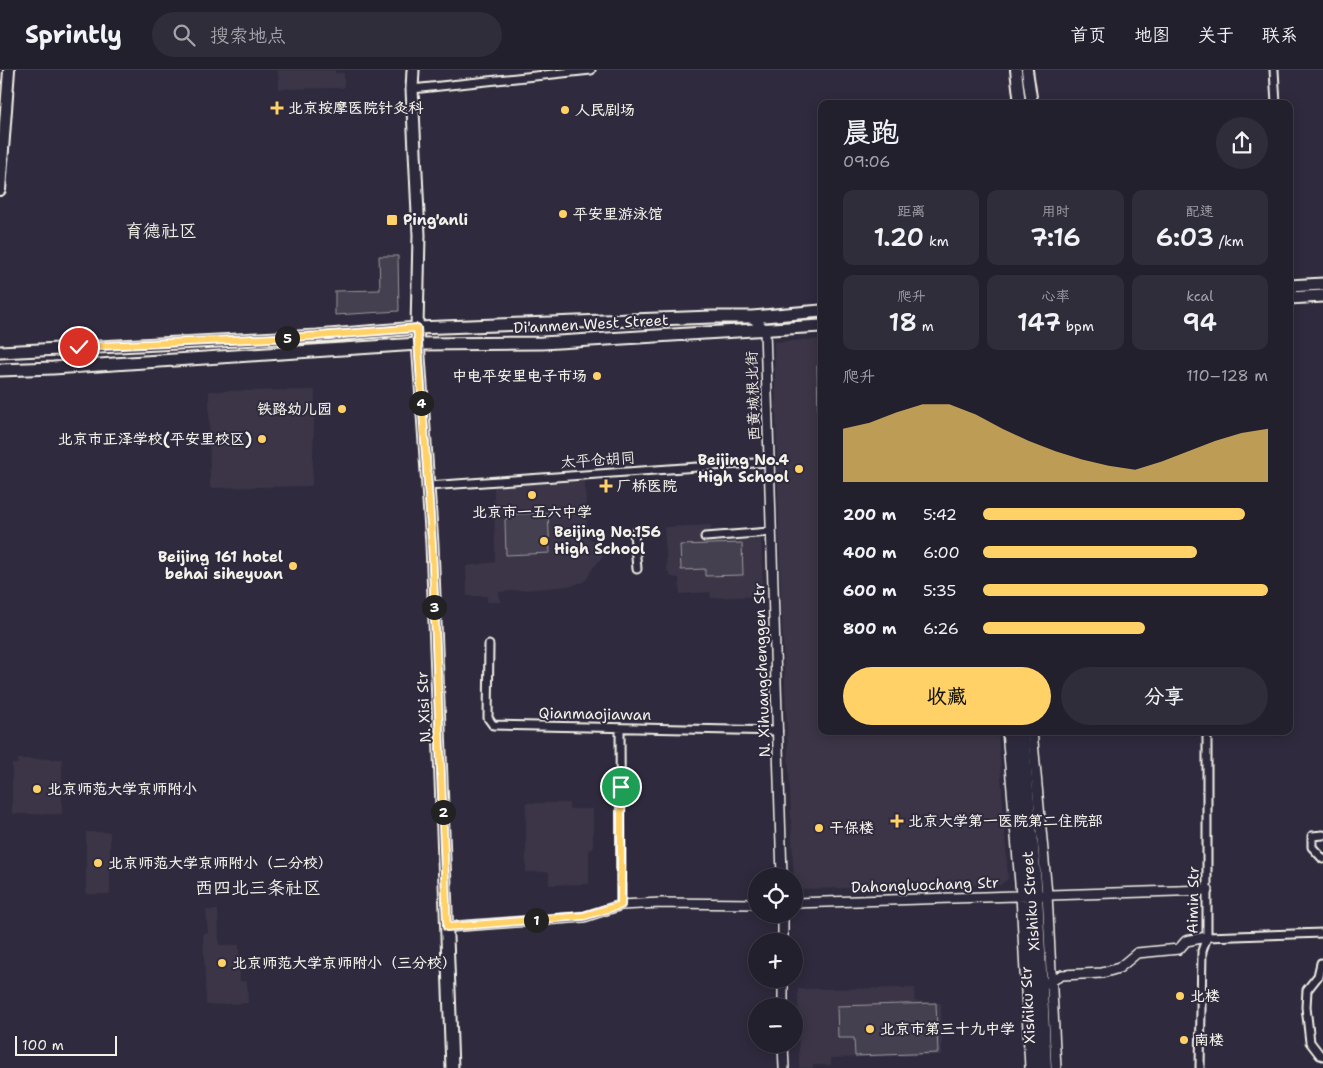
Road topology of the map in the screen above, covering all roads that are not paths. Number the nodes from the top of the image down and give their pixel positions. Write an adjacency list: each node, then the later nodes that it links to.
1 (9, 70): 11 (main road)
2 (413, 70): 7 (main road, N. Xisi Str)
3 (591, 70): 7 (street)
4 (1016, 70): 8 (main road)
5 (1027, 70): 9 (main road)
6 (1274, 70): 10 (street)
7 (412, 89): 19 (main road, N. Xisi Str)
8 (1020, 100)
9 (1031, 100)
10 (1276, 100)
11 (0, 190)
12 (1323, 284): 13 (main road)
13 (1293, 286)
14 (1323, 296): 15 (main road)
15 (1293, 298)
16 (818, 311): 17 (main road)
17 (752, 317): 19 (main road); 20 (street)
18 (818, 326): 20 (main road, Di'anmen West Street)
19 (417, 328): 21 (main road, N. Xisi Str); 22 (main road)
20 (765, 330): 21 (main road, Di'anmen West Street); 24 (street, 西黄城根北街)
21 (418, 344): 23 (main road, Di'anmen West Street); 25 (main road, N. Xisi Str)
22 (0, 352)
23 (0, 370)
24 (769, 462): 25 (street, 太平仓胡同); 26 (street, N. Xihuangchenggen Str)
25 (428, 486): 46 (main road, N. Xisi Str)
26 (772, 532): 28 (street); 32 (street, N. Xihuangchenggen Str)
27 (634, 534): 29 (street)
28 (705, 537)
29 (638, 568)
30 (489, 645): 31 (street, Qianmaojiawan)
31 (620, 728): 32 (street, Qianmaojiawan); 45 (street)
32 (778, 731): 40 (street, N. Xihuangchenggen Str)
33 (1008, 735): 42 (street, Xishiku Street)
34 (1015, 735): 42 (main road, Xishiku Street)
35 (1023, 735): 42 (main road, Xishiku Str)
36 (1032, 735): 42 (street, Xishiku Street)
37 (1207, 735): 41 (street, Aimin Str)
38 (1323, 835): 39 (street)
39 (1323, 859)
40 (782, 868)
41 (1208, 890): 42 (street, Dahongluochang Str); 48 (street, Aimin Str)
42 (1034, 894): 43 (street, Dahongluochang Str); 50 (main road, Xishiku Str); 55 (street, Xishiku Street); 56 (main road, Xishiku Street)
43 (803, 903)
44 (748, 904): 45 (street)
45 (621, 905): 46 (street)
46 (447, 927): 53 (main road, N. Xisi Str)
47 (1323, 933): 48 (street)
48 (1207, 937): 50 (street); 59 (street, Aimin Str)
49 (1323, 963): 52 (street)
50 (1047, 983): 57 (main road, Xishiku Str); 58 (street)
51 (784, 1053): 54 (street)
52 (1323, 1056)
53 (452, 1068)
54 (784, 1068)
55 (1030, 1068)
56 (1038, 1068)
57 (1046, 1068)
58 (1056, 1068)
59 (1200, 1068)

